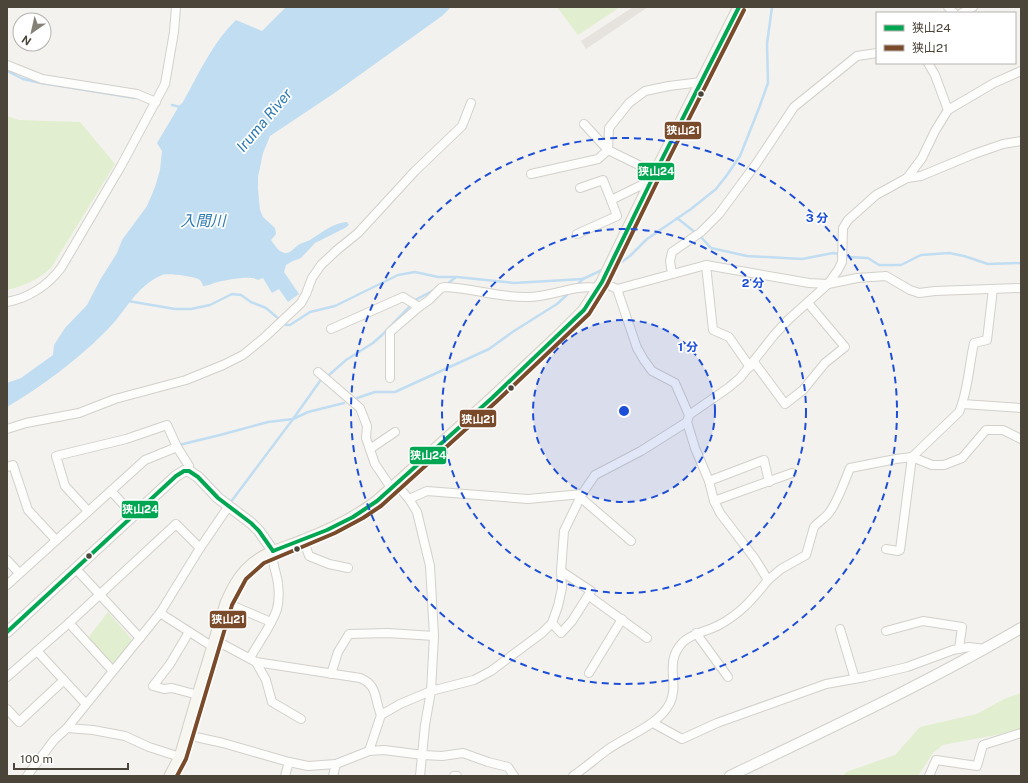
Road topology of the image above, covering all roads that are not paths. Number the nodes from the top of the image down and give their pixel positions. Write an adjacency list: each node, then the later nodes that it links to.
1 (176, 7): 10 (street)
2 (739, 7): 9 (main road)
3 (974, 7): 4 (street)
4 (964, 12)
5 (876, 53): 23 (street)
6 (929, 64): 12 (street)
7 (7, 65): 10 (street)
8 (1021, 71): 12 (street)
9 (701, 82): 15 (street); 17 (main road)
10 (156, 102): 29 (street)
11 (471, 103): 39 (street)
12 (948, 110): 18 (street)
13 (584, 124): 15 (street)
14 (1021, 141): 18 (street)
15 (608, 150): 16 (street); 17 (street)
16 (531, 174)
17 (653, 176): 20 (street); 25 (main road)
18 (907, 178): 24 (street)
19 (580, 188): 20 (street)
20 (611, 200): 21 (street)
21 (577, 234)
22 (706, 265): 23 (street); 24 (street); 33 (street)
23 (672, 274): 27 (street)
24 (828, 284): 28 (street); 30 (street)
25 (600, 285): 27 (street); 31 (street); 50 (main road)
26 (1021, 288): 28 (street)
27 (617, 289): 38 (street)
28 (993, 289): 36 (street)
29 (7, 302)
30 (808, 303): 33 (street); 33 (street)
31 (419, 307): 32 (street); 35 (street)
32 (332, 329)
33 (752, 364): 38 (street)
34 (318, 372): 43 (street)
35 (390, 378)
36 (963, 404): 37 (street); 44 (street)
37 (1021, 408)
38 (688, 418): 48 (street); 52 (street)
39 (7, 429)
40 (395, 432): 43 (street)
41 (1021, 439): 44 (street)
42 (176, 448): 46 (street); 51 (street); 56 (street)
43 (370, 448): 50 (street)
44 (912, 457): 62 (street); 69 (street)
45 (7, 467): 58 (street)
46 (189, 471): 55 (street); 57 (street)
47 (792, 473): 49 (street)
48 (709, 481): 49 (street); 54 (street)
49 (769, 482): 54 (street)
50 (394, 486): 53 (street); 59 (main road)
51 (111, 491): 56 (street); 57 (street)
52 (581, 496): 53 (street); 60 (street); 67 (street)
53 (409, 499): 85 (street)
54 (714, 501): 69 (street)
55 (228, 507): 61 (street); 63 (street)
56 (88, 511): 58 (street)
57 (134, 516): 66 (street)
58 (56, 540): 68 (street)
59 (304, 540): 63 (main road); 65 (street)
60 (631, 541)
61 (200, 548): 71 (street); 74 (street)
62 (886, 549)
63 (273, 551): 73 (main road); 76 (street)
64 (7, 560): 68 (street)
65 (348, 568)
66 (76, 569): 71 (street); 80 (street)
67 (560, 571): 72 (street); 78 (street)
68 (19, 573): 70 (street)
69 (768, 580): 84 (street)
70 (7, 585)
71 (99, 594): 77 (street); 86 (street)
72 (589, 596): 75 (street); 78 (street)
73 (226, 603): 76 (street); 88 (main road)
74 (160, 613): 83 (street); 86 (street)
75 (622, 619): 87 (street); 94 (street)
76 (271, 622): 92 (street)
77 (69, 623): 91 (street); 93 (street)
78 (552, 623): 100 (street)
79 (1021, 628): 90 (street)
80 (8, 629)
81 (840, 629): 98 (street)
82 (886, 631): 89 (street)
83 (189, 632): 88 (street); 101 (street)
84 (696, 632): 97 (street); 106 (street)
85 (434, 636): 95 (street); 100 (street)
86 (140, 638): 93 (street)
87 (647, 638)
88 (214, 643): 92 (street); 101 (main road)
89 (959, 649): 90 (street); 98 (street)
90 (985, 649): 122 (street)
91 (37, 651): 96 (street); 99 (street)
92 (253, 660): 95 (street); 105 (street)
93 (112, 670): 102 (street)
94 (589, 673)
95 (331, 674): 104 (street)
96 (7, 677)
97 (728, 677)
98 (855, 679): 106 (street)
99 (64, 680): 102 (street); 103 (street)
100 (431, 691): 104 (street); 111 (street)
101 (198, 695): 109 (main road)
102 (86, 704): 107 (street)
103 (7, 709)
104 (380, 715): 110 (street)
105 (301, 719)
106 (653, 723): 121 (street)
107 (67, 728): 112 (street); 115 (street)
108 (1021, 733): 123 (street)
109 (187, 735): 112 (main road); 113 (street)
110 (369, 751): 111 (street); 114 (street)
111 (423, 755): 119 (street); 120 (street)
112 (180, 757): 116 (main road)
113 (289, 762): 114 (street); 117 (street)
114 (336, 764): 118 (street)
115 (27, 776)
116 (170, 776)
117 (285, 776)
118 (333, 776)
119 (420, 776)
120 (514, 776)
121 (573, 776)
122 (730, 776)
123 (929, 776)

